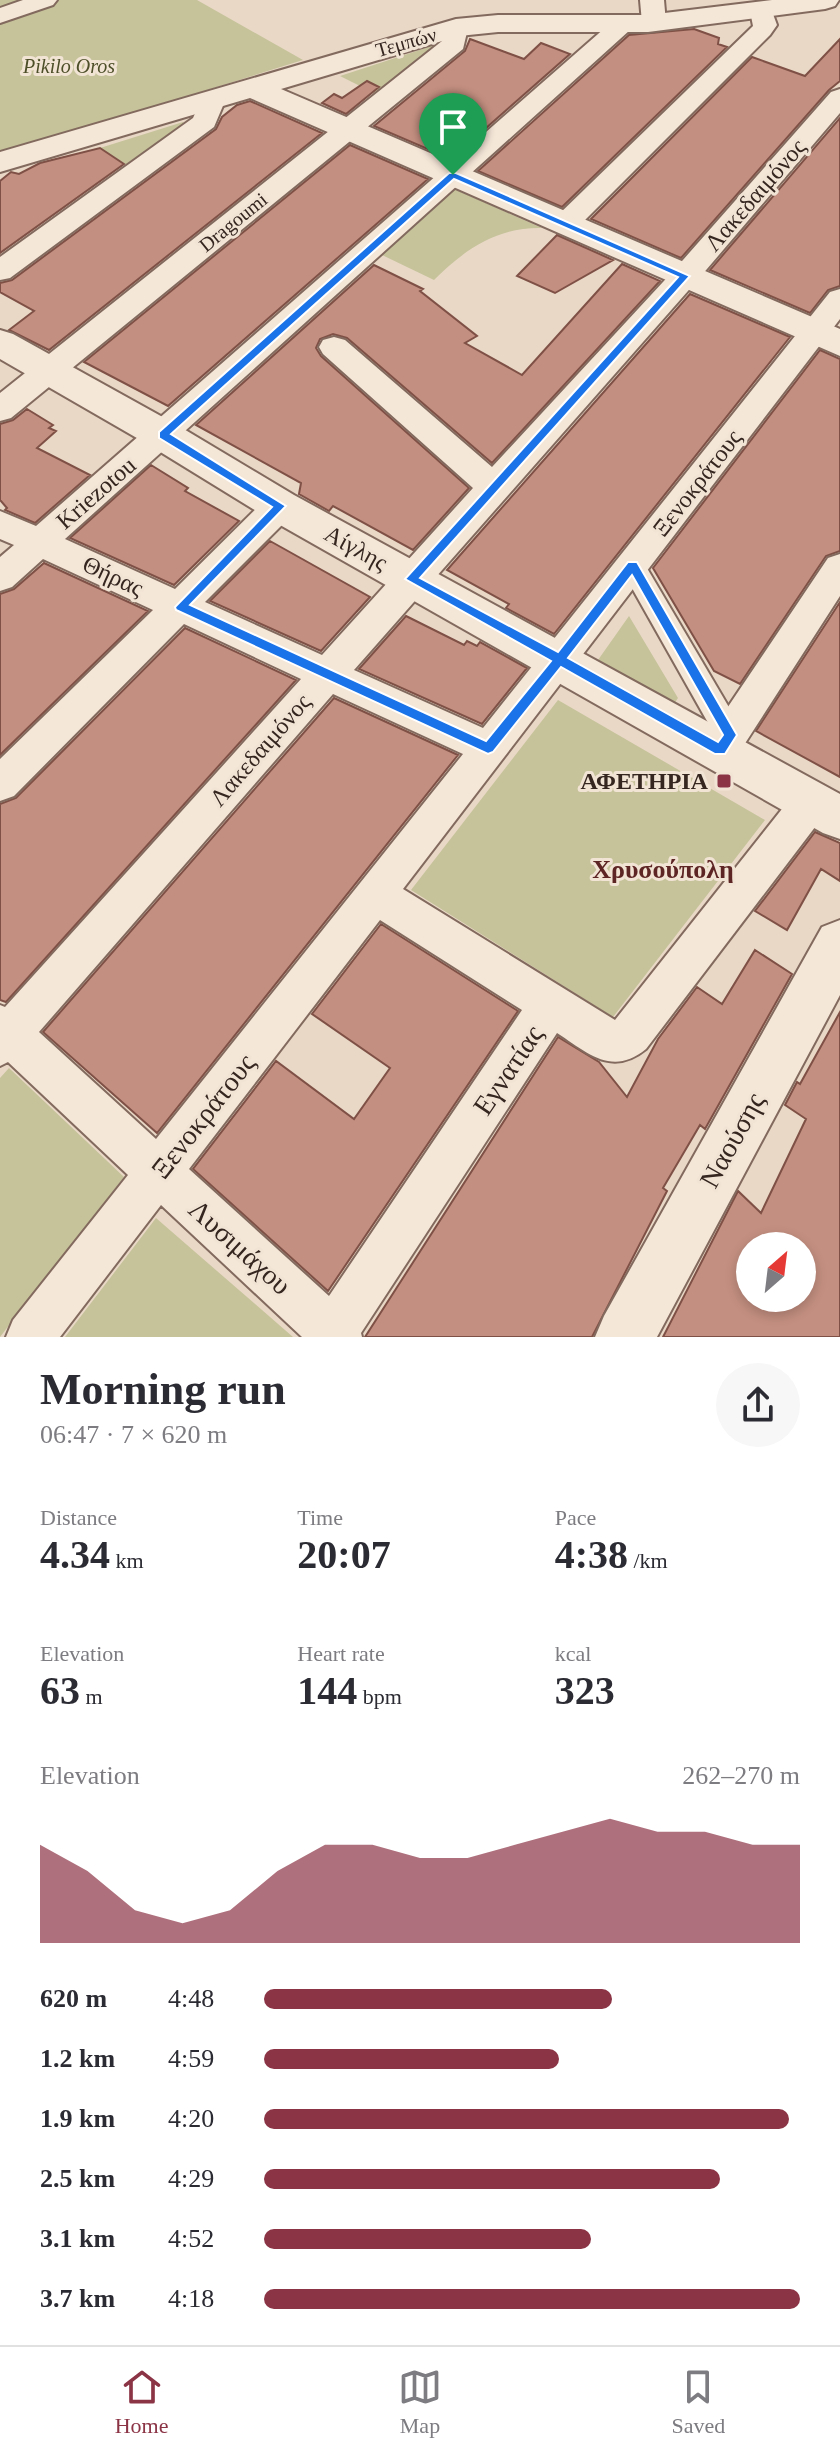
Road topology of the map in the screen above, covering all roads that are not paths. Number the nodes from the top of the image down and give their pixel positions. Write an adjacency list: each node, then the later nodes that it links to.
1 (45, 0): 5 (street)
2 (825, 0): 4 (street, Τεμπών)
3 (653, 11): 4 (street, Τεμπών); 6 (street, Τεμπών)
4 (762, 11): 14 (street)
5 (0, 16)
6 (622, 25): 7 (street, Τεμπών); 13 (street, Kriezotou)
7 (456, 28): 8 (street, Τεμπών); 11 (street, Dragoumi)
8 (255, 89): 10 (street, Τεμπών); 11 (street)
9 (840, 97): 16 (street, Λακεδαιμόνος)
10 (212, 101): 12 (street, Τεμπών); 15 (street)
11 (348, 130): 13 (street); 21 (street, Dragoumi)
12 (0, 162)
13 (453, 175): 14 (street); 23 (street, Kriezotou)
14 (565, 224): 16 (street)
15 (0, 271)
16 (685, 276): 18 (street); 24 (street, Λακεδαιμόνος)
17 (840, 299): 18 (street, Ξενοκράτους)
18 (827, 338): 28 (street, Ξενοκράτους)
19 (0, 343): 21 (street, Αίγλης)
20 (334, 347): 24 (street)
21 (49, 369): 22 (street, Dragoumi); 23 (street, Αίγλης)
22 (0, 410)
23 (163, 435): 25 (street, Αίγλης); 27 (street, Kriezotou)
24 (493, 487): 31 (street, Λακεδαιμόνος)
25 (280, 506): 31 (street, Αίγλης); 32 (street)
26 (0, 524): 27 (street, Θήρας)
27 (40, 542): 30 (street, Kriezotou); 32 (street, Θήρας)
28 (632, 565): 33 (street, Ξενοκράτους); 35 (street)
29 (840, 568): 35 (street)
30 (0, 577)
31 (412, 579): 33 (street, Αίγλης); 34 (street, Λακεδαιμόνος)
32 (181, 607): 34 (street, Θήρας); 37 (street)
33 (560, 660): 35 (street, Αίγλης); 36 (street, Ξενοκράτους)
34 (327, 674): 36 (street, Θήρας); 42 (street, Λακεδαιμόνος)
35 (725, 742): 38 (street, Αίγλης)
36 (488, 748): 39 (street, Ξενοκράτους)
37 (0, 784)
38 (826, 810): 41 (street, Εγνατίας)
39 (377, 895): 41 (street); 43 (street, Ξενοκράτους)
40 (840, 944): 46 (street, Ναούσης)
41 (550, 1006): 44 (street, Εγνατίας)
42 (3, 1035): 43 (street, Λυσιμάχου)
43 (158, 1173): 44 (street, Λυσιμάχου); 45 (street, Ξενοκράτους)
44 (334, 1335)
45 (30, 1337)
46 (625, 1337)

